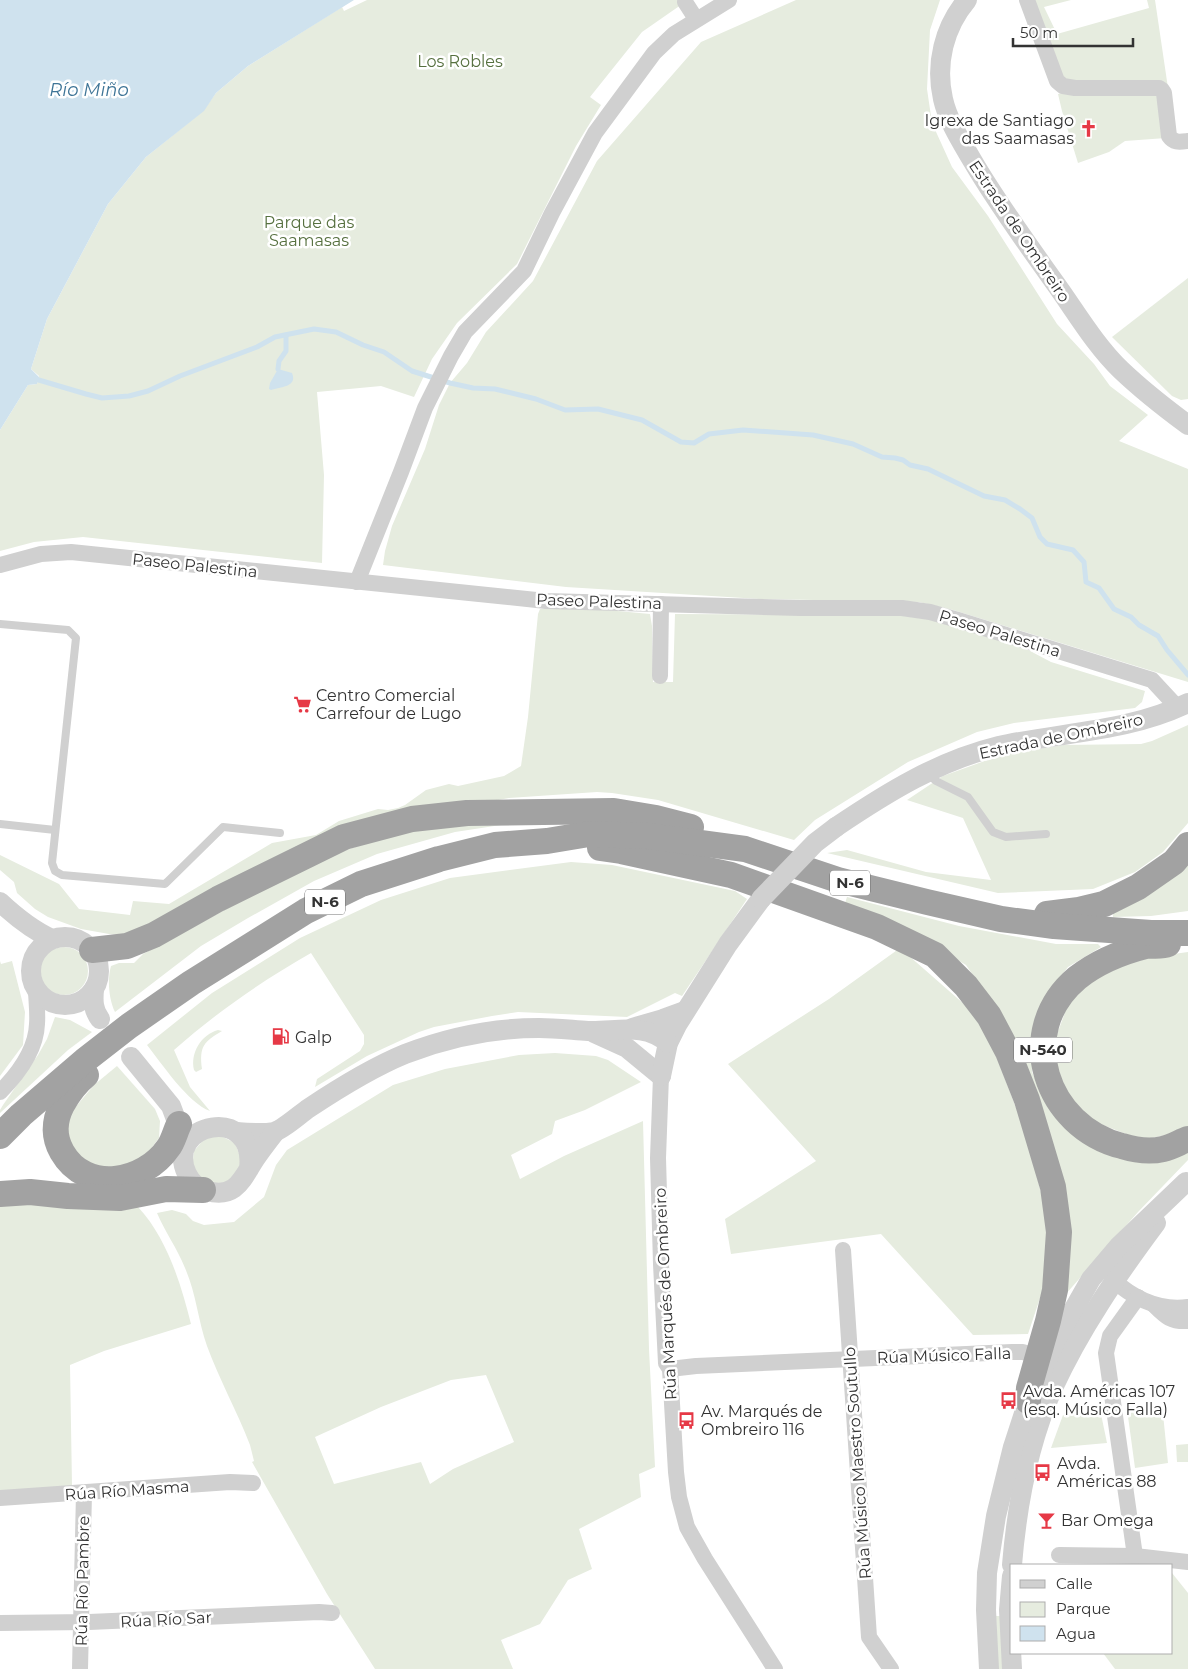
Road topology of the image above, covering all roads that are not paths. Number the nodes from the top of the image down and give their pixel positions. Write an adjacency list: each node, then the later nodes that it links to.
1 (729, 0): 5 (street)
2 (967, 0): 7 (street, Estrada de Ombreiro)
3 (1027, 0): 6 (street)
4 (685, 2): 5 (street)
5 (696, 19): 9 (street)
6 (1188, 141)
7 (1188, 425)
8 (0, 564): 9 (street, Paseo Palestina)
9 (357, 582): 10 (street, Paseo Palestina)
10 (661, 604): 12 (street); 13 (street, Paseo Palestina)
11 (0, 624): 16 (lane)
12 (660, 676)
13 (1183, 706): 14 (street, Estrada de Ombreiro)
14 (926, 772): 18 (lane); 31 (street, Estrada de Ombreiro, bridge)
15 (0, 824): 16 (lane)
16 (55, 830): 17 (lane)
17 (280, 833)
18 (1046, 834)
19 (547, 841): 21 (highway, N-6); 32 (highway, N-6); 56 (highway)
20 (1188, 845): 23 (highway)
21 (745, 849): 23 (highway, N-6); 26 (highway)
22 (6, 908): 25 (street); 27 (street)
23 (1001, 919): 24 (highway, N-6)
24 (1188, 934): 43 (highway, N-540)
25 (52, 939): 26 (street); 27 (street)
26 (92, 950): 29 (street)
27 (32, 960): 28 (street)
28 (36, 988): 30 (street); 37 (street)
29 (94, 989): 30 (street); 30 (street)
30 (67, 1005)
31 (685, 1011): 33 (street); 34 (street, Estrada de Ombreiro)
32 (128, 1026): 38 (highway); 42 (highway, N-6)
33 (628, 1038): 34 (street); 36 (street); 41 (street)
34 (668, 1046): 36 (street, Rúa Marqués de Ombreiro)
35 (131, 1057): 38 (street)
36 (661, 1076): 58 (street, Rúa Marqués de Ombreiro)
37 (0, 1092)
38 (175, 1115): 39 (street); 44 (street)
39 (208, 1127): 40 (street); 44 (street)
40 (236, 1132): 41 (street); 45 (street)
41 (275, 1132): 45 (street)
42 (0, 1136)
43 (1188, 1139)
44 (185, 1149): 47 (street)
45 (249, 1169): 47 (street)
46 (1187, 1181): 49 (street); 51 (street)
47 (203, 1190): 48 (highway)
48 (0, 1194)
49 (1162, 1205): 51 (street); 59 (street)
50 (843, 1250): 57 (street, Rúa Músico Maestro Soutullo)
51 (1115, 1282): 52 (street); 66 (street)
52 (1138, 1298): 53 (street); 64 (street)
53 (1154, 1305): 54 (street); 55 (street)
54 (1188, 1307)
55 (1188, 1321)
56 (1038, 1357): 57 (street, Rúa Músico Falla); 59 (highway)
57 (850, 1359): 58 (street, Rúa Músico Falla); 75 (street, Rúa Músico Maestro Soutullo)
58 (670, 1369): 74 (street, Rúa Marqués de Ombreiro)
59 (1028, 1401): 76 (street)
60 (253, 1483): 61 (street, Rúa Río Masma)
61 (84, 1493): 62 (street, Rúa Río Masma); 70 (street, Rúa Río Pambre)
62 (0, 1498)
63 (1059, 1555): 64 (street)
64 (1135, 1556): 65 (street)
65 (1188, 1562)
66 (1012, 1564)
67 (1010, 1599): 71 (street)
68 (332, 1613): 70 (street, Rúa Río Sar)
69 (0, 1623): 70 (street, Rúa Río Sar)
70 (81, 1623): 73 (street, Rúa Río Pambre)
71 (1010, 1630)
72 (1011, 1654): 77 (street)
73 (80, 1669)
74 (775, 1669)
75 (891, 1669)
76 (989, 1669)
77 (1012, 1669)

